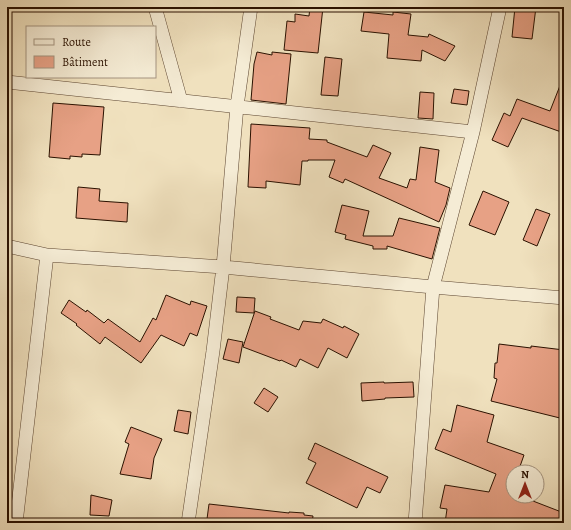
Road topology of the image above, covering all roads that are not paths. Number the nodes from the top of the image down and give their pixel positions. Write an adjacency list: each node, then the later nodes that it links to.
1 (155, 7): 5 (street)
2 (251, 7): 6 (street)
3 (500, 7): 7 (street)
4 (7, 82): 5 (street)
5 (181, 101): 6 (street)
6 (237, 106): 7 (street); 10 (street)
7 (473, 132): 11 (street)
8 (7, 246): 9 (street)
9 (47, 255): 10 (street); 13 (street)
10 (223, 267): 11 (street); 14 (street)
11 (433, 287): 12 (street); 15 (street)
12 (564, 298)
13 (16, 523)
14 (188, 523)
15 (415, 523)

